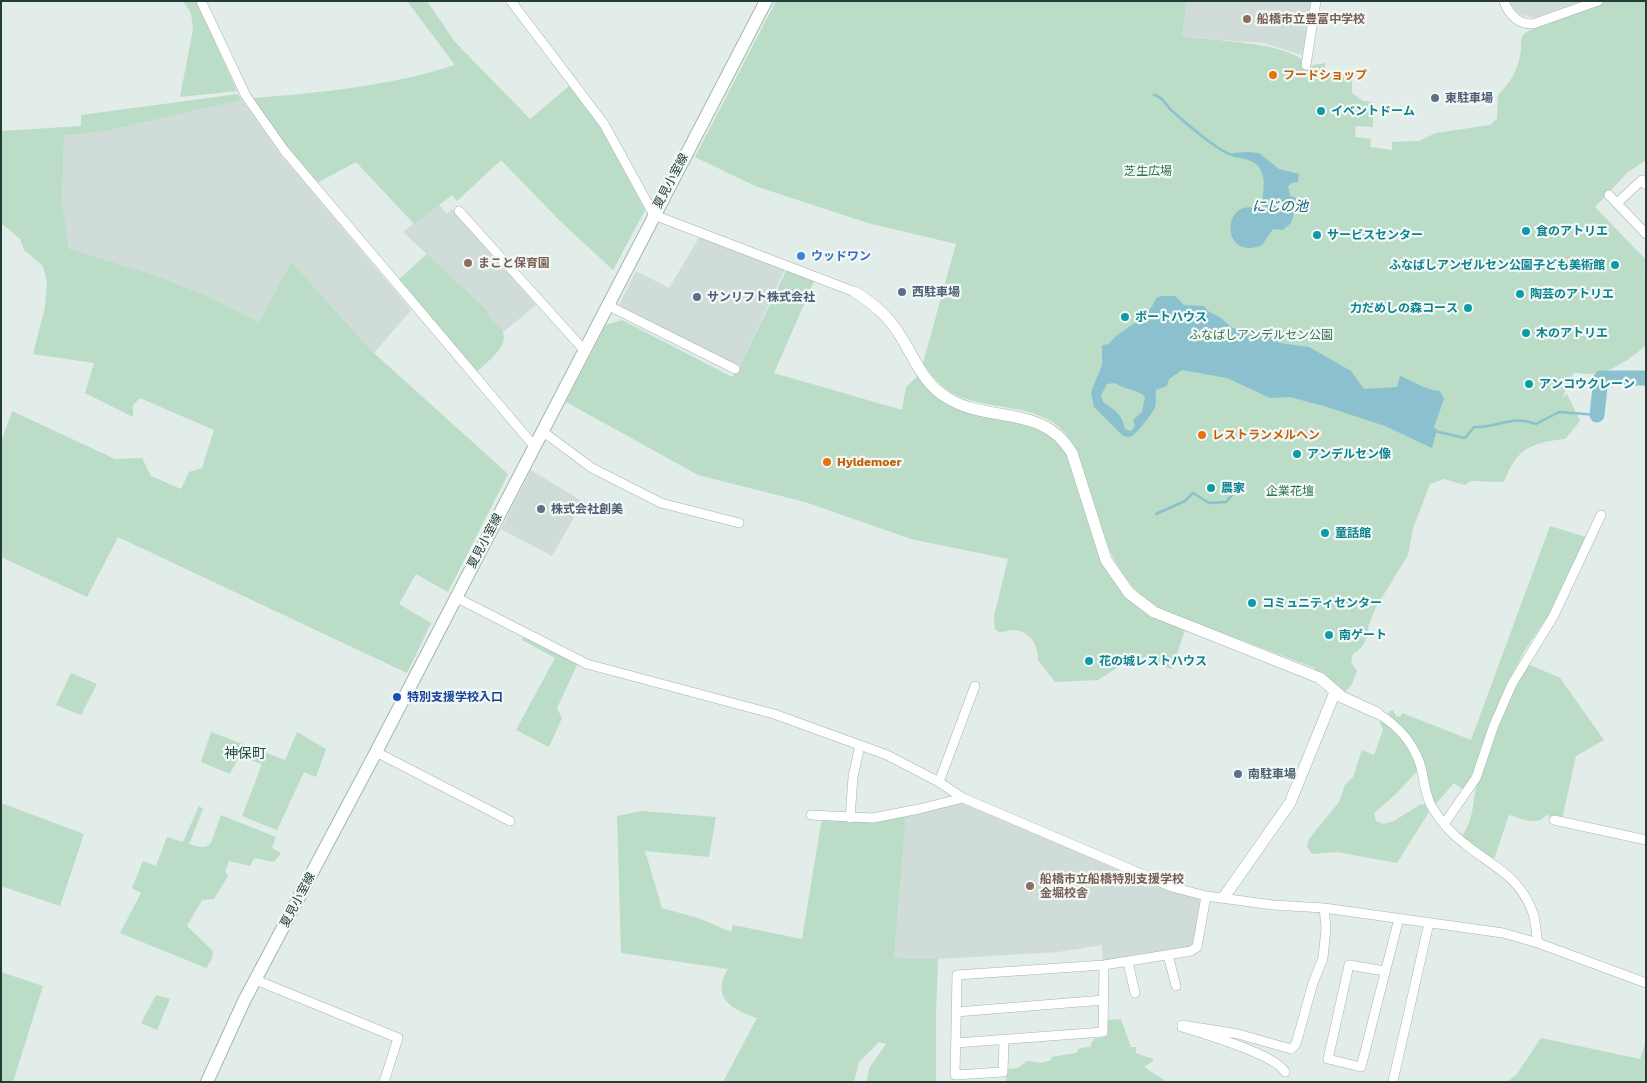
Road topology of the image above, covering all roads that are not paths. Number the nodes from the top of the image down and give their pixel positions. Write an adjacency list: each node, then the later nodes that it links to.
1 (202, 1): 19 (street)
2 (511, 1): 12 (street)
3 (766, 1): 12 (main road, 夏見小室線)
4 (1316, 1): 7 (street)
5 (1504, 1): 6 (street)
6 (1598, 1)
7 (1306, 64)
8 (1646, 184): 10 (street)
9 (1609, 195): 10 (street)
10 (1617, 204): 13 (street)
11 (459, 211): 16 (street)
12 (654, 215): 14 (street); 15 (main road, 夏見小室線)
13 (1646, 234)
14 (854, 292): 24 (street)
15 (607, 304): 16 (main road, 夏見小室線); 17 (street)
16 (584, 350): 18 (main road, 夏見小室線)
17 (735, 369)
18 (542, 431): 19 (main road, 夏見小室線); 21 (street)
19 (534, 446): 22 (main road, 夏見小室線)
20 (1601, 515): 34 (street)
21 (739, 523)
22 (455, 598): 26 (street); 27 (main road, 夏見小室線)
23 (975, 686): 28 (street)
24 (1335, 692): 25 (street); 37 (street)
25 (1377, 713): 34 (street)
26 (860, 745): 28 (street); 31 (street)
27 (376, 752): 33 (street); 46 (main road, 夏見小室線)
28 (938, 782): 29 (street)
29 (963, 798): 31 (street); 36 (street)
30 (811, 816): 31 (street)
31 (850, 818)
32 (1554, 820): 35 (street)
33 (510, 821)
34 (1444, 824): 41 (street)
35 (1646, 840)
36 (1206, 896): 37 (street); 42 (street)
37 (1224, 897): 38 (street)
38 (1324, 908): 39 (street); 54 (street)
39 (1399, 918): 40 (street); 45 (street)
40 (1429, 922): 41 (street); 55 (street)
41 (1538, 943): 47 (street)
42 (1168, 955): 43 (street); 48 (street)
43 (1128, 962): 44 (street); 49 (street)
44 (1104, 966): 50 (street); 51 (street)
45 (1385, 971): 45 (street)
46 (256, 980): 56 (main road, 夏見小室線); 57 (street)
47 (1646, 984)
48 (1176, 986)
49 (1135, 993)
50 (1104, 1000): 51 (street); 52 (street)
51 (956, 1012): 53 (street)
52 (1004, 1040): 53 (street); 53 (street)
53 (956, 1043)
54 (1285, 1072)
55 (1393, 1081)
56 (207, 1082)
57 (384, 1082)

